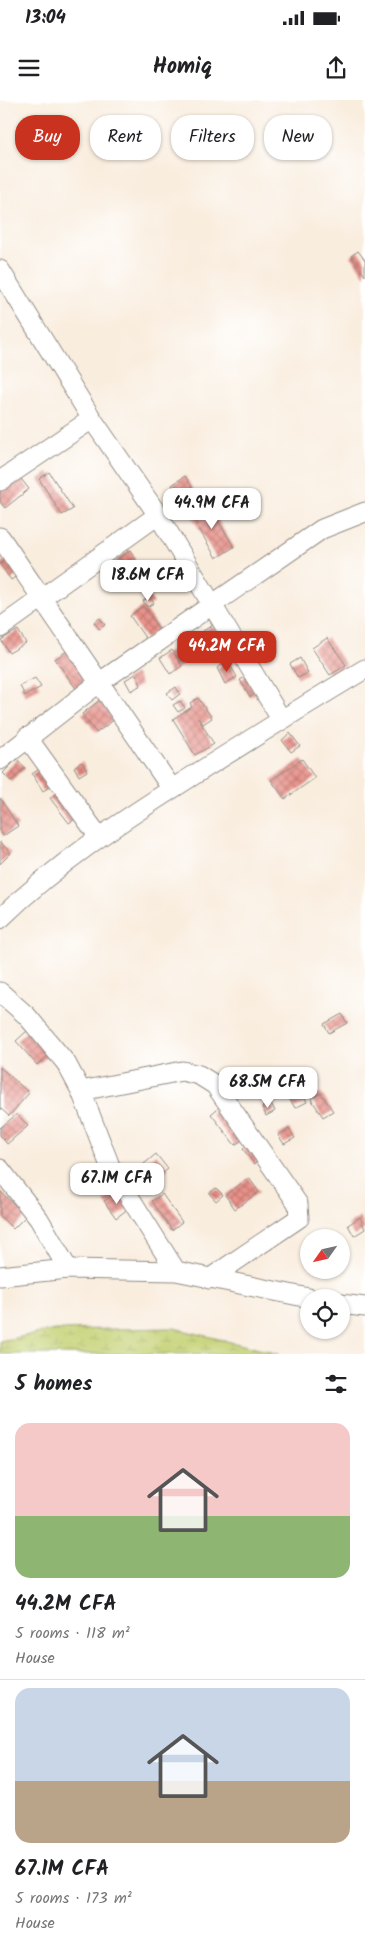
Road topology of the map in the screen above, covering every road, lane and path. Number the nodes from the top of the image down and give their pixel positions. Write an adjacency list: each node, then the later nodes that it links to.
1 (0, 270): 2 (street)
2 (92, 418): 3 (street); 5 (street)
3 (0, 481)
4 (365, 512): 8 (street)
5 (158, 515): 7 (street); 8 (street)
6 (0, 537): 7 (street)
7 (41, 598): 9 (street); 11 (street)
8 (212, 605): 11 (street); 12 (street)
9 (0, 628)
10 (365, 669): 12 (street)
11 (100, 682): 13 (street); 15 (street)
12 (281, 719): 15 (street)
13 (27, 737): 14 (street); 16 (street)
14 (0, 760)
15 (172, 788): 16 (street)
16 (99, 837): 17 (street)
17 (0, 919)
18 (0, 992): 19 (street)
19 (81, 1091): 22 (street); 24 (street)
20 (0, 1169): 21 (street)
21 (68, 1269): 22 (street); 23 (street)
22 (176, 1271): 24 (street)
23 (0, 1276)
24 (209, 1279): 25 (street)
25 (300, 1296)
26 (350, 1305): 27 (street)
27 (365, 1307)

